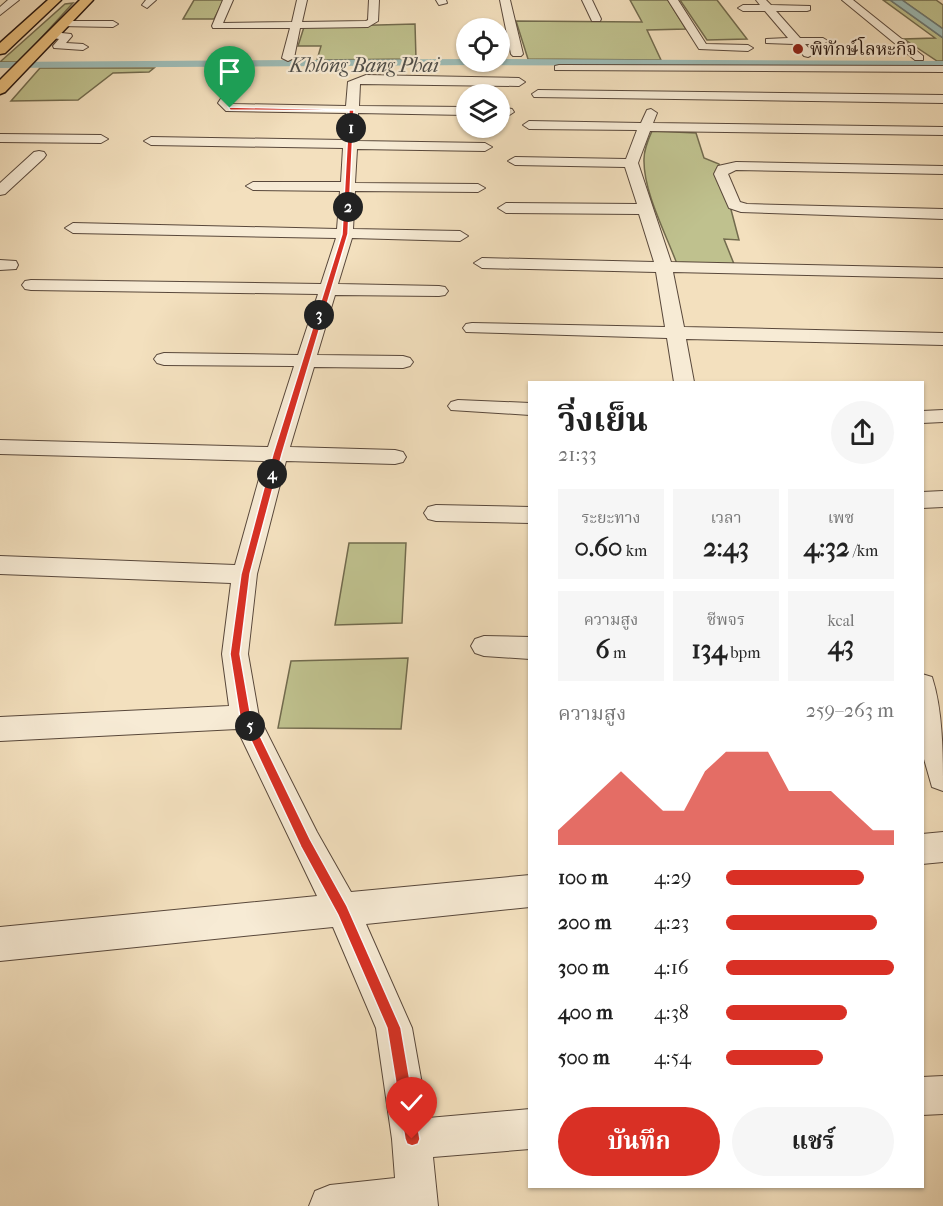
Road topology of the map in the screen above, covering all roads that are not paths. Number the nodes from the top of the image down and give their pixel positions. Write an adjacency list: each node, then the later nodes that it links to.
1 (14, 0): 14 (street)
2 (54, 0): 3 (main road); 28 (main road)
3 (86, 0): 16 (main road)
4 (228, 0): 21 (street)
5 (302, 0): 21 (street)
6 (374, 0): 21 (street)
7 (505, 0): 29 (street)
8 (587, 0): 15 (street)
9 (673, 0): 27 (street)
10 (847, 0): 32 (street)
11 (764, 4): 12 (street); 13 (street); 19 (street)
12 (743, 8)
13 (807, 8)
14 (0, 12)
15 (596, 20)
16 (63, 24): 17 (street); 22 (main road)
17 (113, 24)
18 (765, 24): 19 (street)
19 (782, 24): 20 (street); 24 (street)
20 (800, 24)
21 (295, 25): 31 (street)
22 (52, 35): 26 (street); 37 (main road)
23 (770, 41): 24 (street)
24 (798, 41): 25 (street); 30 (street)
25 (824, 41)
26 (83, 47)
27 (748, 48)
28 (0, 51)
29 (517, 54)
30 (808, 54)
31 (288, 58)
32 (919, 58)
33 (559, 68): 34 (street)
34 (649, 68): 35 (street); 38 (street)
35 (943, 69)
36 (241, 76): 40 (street)
37 (5, 84)
38 (658, 95): 39 (street); 40 (street); 43 (street)
39 (943, 99)
40 (351, 110): 41 (street); 48 (street)
41 (456, 111)
42 (529, 125): 43 (street)
43 (646, 127): 44 (street); 52 (street)
44 (943, 131)
45 (0, 138): 46 (street)
46 (101, 139)
47 (151, 141): 48 (street)
48 (351, 145): 49 (street); 55 (street)
49 (485, 147)
50 (39, 155): 57 (street)
51 (515, 161): 52 (street)
52 (631, 163): 59 (street)
53 (943, 170): 60 (street)
54 (253, 186): 55 (street)
55 (349, 186): 56 (street); 62 (street)
56 (478, 188)
57 (0, 191)
58 (506, 208): 59 (street)
59 (645, 209): 65 (street)
60 (943, 214)
61 (73, 228): 62 (street)
62 (345, 234): 63 (street); 68 (street)
63 (460, 236)
64 (483, 263): 65 (street)
65 (664, 267): 66 (street); 71 (street)
66 (943, 273)
67 (31, 285): 68 (street)
68 (326, 290): 69 (street); 74 (street)
69 (439, 291)
70 (472, 328): 71 (street)
71 (677, 333): 72 (street); 76 (street)
72 (943, 339)
73 (164, 359): 74 (street)
74 (305, 360): 75 (street); 82 (street)
75 (403, 362)
76 (684, 381)
77 (458, 406): 78 (street)
78 (528, 409)
79 (943, 416): 80 (street)
80 (924, 417)
81 (0, 447): 82 (street)
82 (278, 454): 83 (street); 89 (street)
83 (395, 457)
84 (943, 499): 85 (street)
85 (924, 500)
86 (436, 513): 87 (street)
87 (528, 515)
88 (0, 566): 89 (street)
89 (245, 574): 93 (street)
90 (484, 646): 91 (street)
91 (528, 648)
92 (924, 694): 95 (street)
93 (245, 717): 94 (street); 99 (street)
94 (0, 729)
95 (943, 778)
96 (943, 847): 97 (street)
97 (924, 849)
98 (528, 891): 99 (street)
99 (343, 911): 100 (street); 104 (street)
100 (0, 944)
101 (943, 1095): 102 (street)
102 (924, 1096)
103 (528, 1129): 104 (street)
104 (412, 1139): 105 (street)
105 (417, 1201): 106 (street)
106 (330, 1206)

